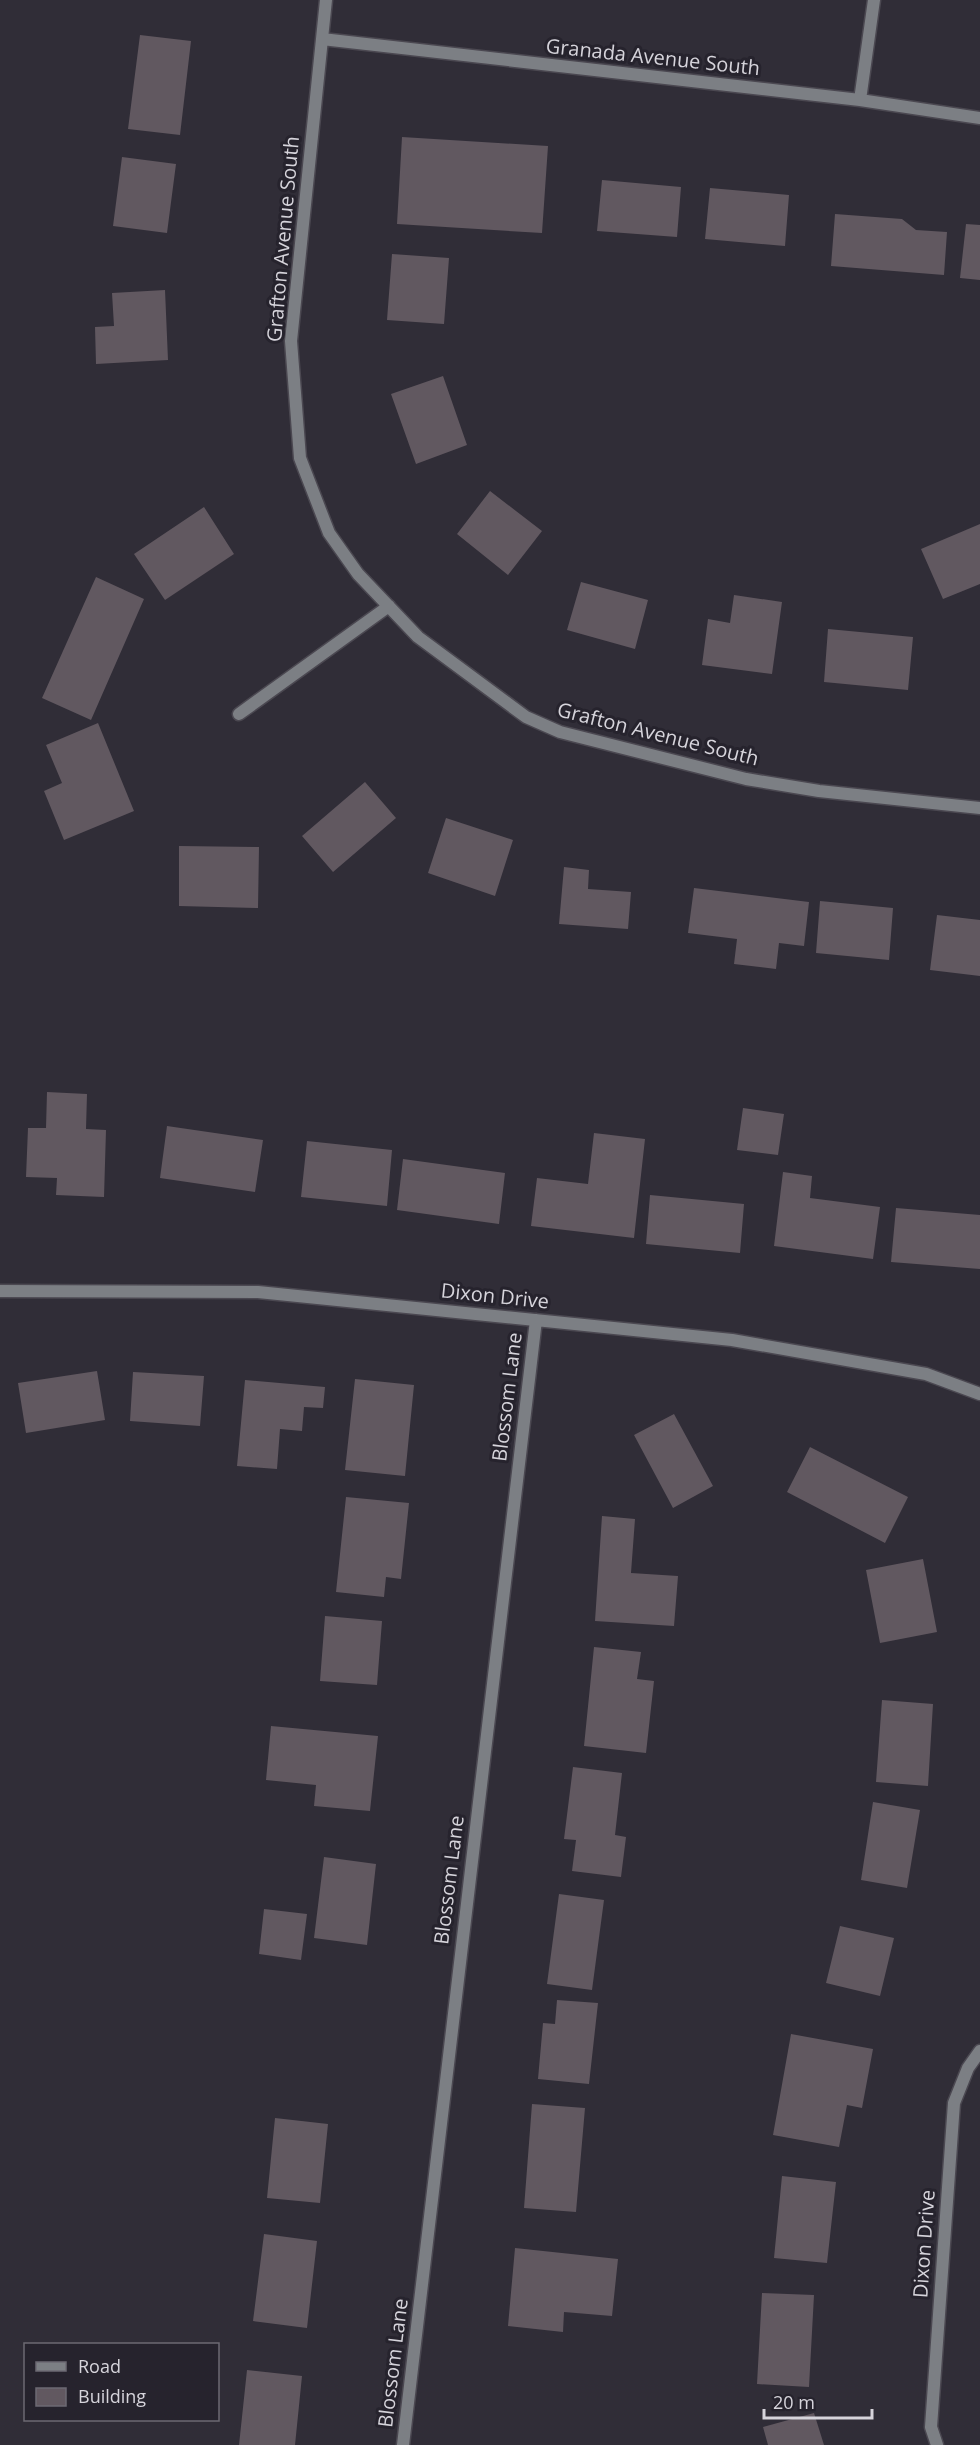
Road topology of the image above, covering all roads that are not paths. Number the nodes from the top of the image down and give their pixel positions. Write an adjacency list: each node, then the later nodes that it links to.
1 (326, 0): 3 (street, Grafton Avenue South)
2 (874, 0): 4 (street)
3 (322, 39): 4 (street, Granada Avenue South); 6 (street, Grafton Avenue South)
4 (860, 100): 5 (street, Granada Avenue South)
5 (980, 118)
6 (389, 606): 7 (street); 8 (street, Grafton Avenue South)
7 (240, 714)
8 (980, 808)
9 (0, 1291): 10 (street, Dixon Drive)
10 (536, 1320): 11 (street, Dixon Drive); 13 (street, Blossom Lane)
11 (980, 1394)
12 (980, 2050): 14 (street, Dixon Drive)
13 (403, 2445)
14 (937, 2445)

